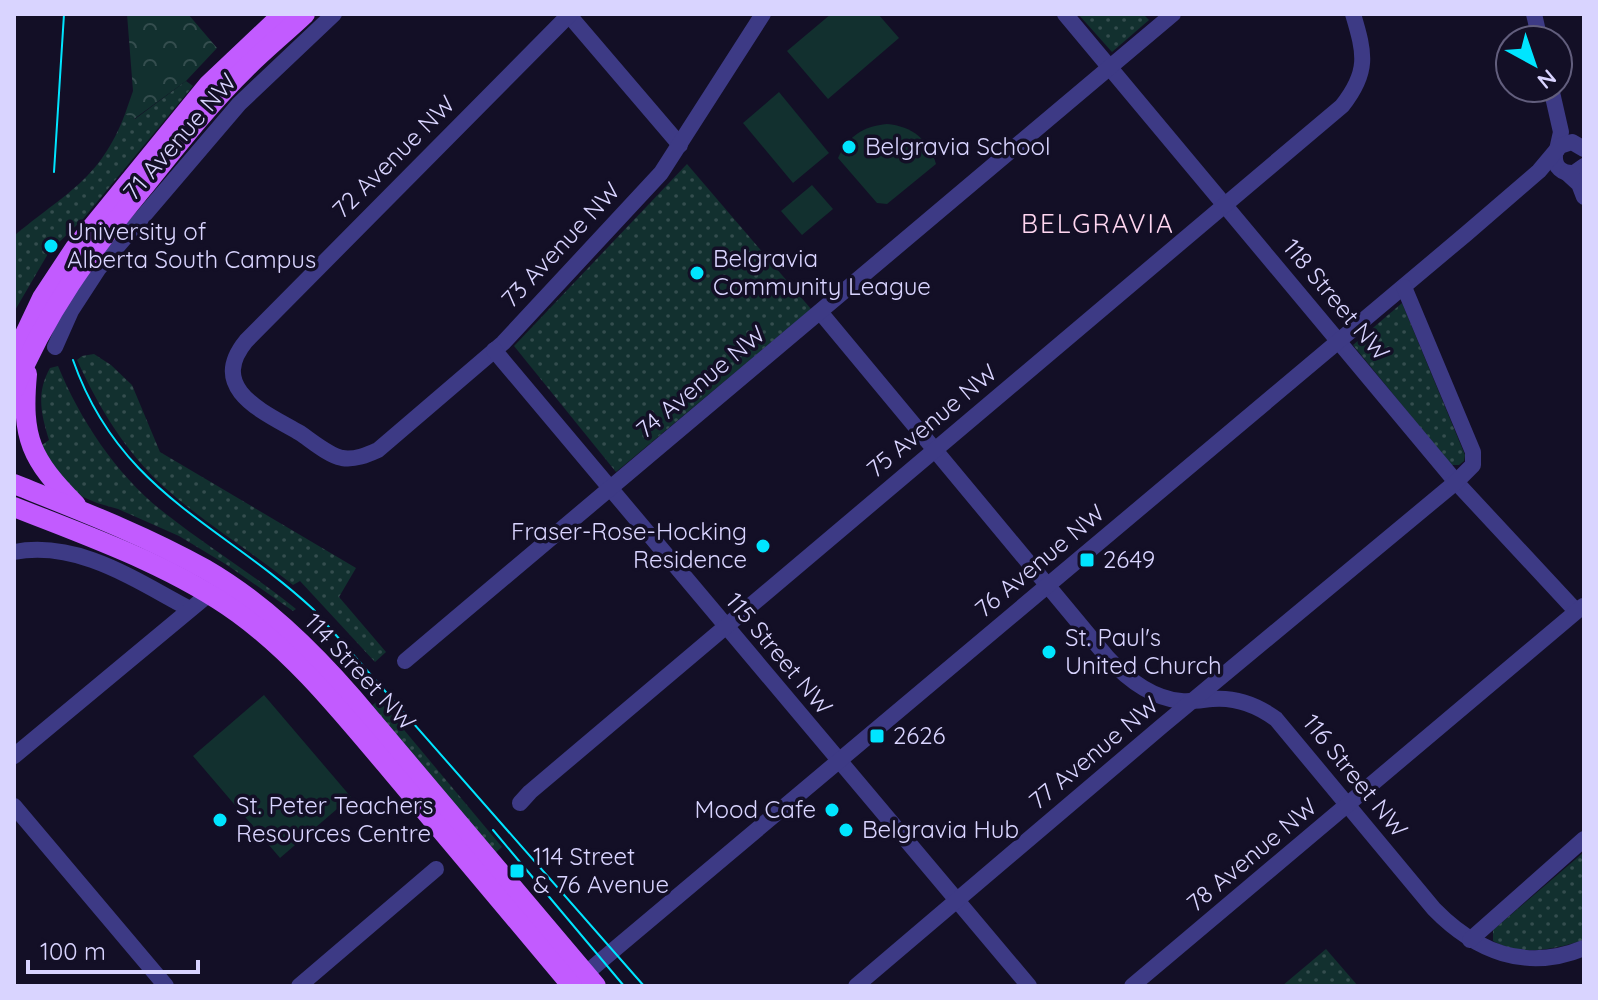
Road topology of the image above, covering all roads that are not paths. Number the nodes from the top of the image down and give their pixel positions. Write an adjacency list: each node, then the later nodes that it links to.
1 (283, 14): 22 (main road)
2 (305, 14): 22 (main road)
3 (334, 14): 20 (street, 71 Avenue NW)
4 (569, 14): 12 (street); 25 (street, 72 Avenue NW)
5 (763, 14): 12 (street, 73 Avenue NW)
6 (1065, 14): 9 (street, 118 Street NW)
7 (1353, 14): 16 (street, 75 Avenue NW)
8 (1163, 17): 9 (street, 74 Avenue NW)
9 (1110, 68): 16 (street, 118 Street NW); 18 (street, 74 Avenue NW)
10 (1559, 104): 11 (street)
11 (1577, 143): 13 (street)
12 (680, 145): 21 (street, 73 Avenue NW)
13 (1556, 152): 14 (street, 76 Avenue NW); 15 (street)
14 (1539, 171): 15 (street); 17 (street, 76 Avenue NW)
15 (1576, 176)
16 (1225, 204): 19 (street, 118 Street NW); 24 (street, 75 Avenue NW)
17 (1404, 287): 19 (street, 76 Avenue NW); 26 (street, 118 Street NW)
18 (821, 313): 24 (street, 116 Street NW); 29 (street, 74 Avenue NW)
19 (1339, 342): 27 (street, 118 Street NW); 33 (street, 76 Avenue NW)
20 (55, 347)
21 (494, 350): 25 (street, 73 Avenue NW); 29 (street, 115 Street NW)
22 (21, 360): 23 (main road); 31 (main road)
23 (14, 390)
24 (935, 450): 33 (street, 116 Street NW); 37 (street, 75 Avenue NW)
25 (345, 458)
26 (1473, 465): 27 (street, 77 Avenue NW)
27 (1456, 482): 35 (street, 118 Street NW); 39 (street, 77 Avenue NW)
28 (14, 484): 31 (main road, 114 Street NW)
29 (611, 489): 37 (street, 115 Street NW); 38 (street, 74 Avenue NW)
30 (14, 507): 34 (main road, 114 Street NW)
31 (82, 511): 50 (main road, 114 Street NW)
32 (19, 551): 36 (street)
33 (1048, 586): 39 (street, 116 Street NW); 41 (street, 76 Avenue NW)
34 (209, 594): 36 (street); 50 (main road, 114 Street NW)
35 (1580, 608): 43 (street, 78 Avenue NW)
36 (190, 609): 40 (street)
37 (724, 626): 41 (street, 115 Street NW); 42 (street, 75 Avenue NW)
38 (405, 661)
39 (1193, 701): 43 (street, 116 Street NW); 47 (street, 77 Avenue NW)
40 (14, 756)
41 (838, 761): 47 (street, 115 Street NW); 50 (street, 76 Avenue NW)
42 (520, 803)
43 (1348, 805): 48 (street, 116 Street NW); 55 (street, 78 Avenue NW)
44 (14, 806): 51 (street)
45 (1584, 839): 48 (street)
46 (436, 869): 52 (street)
47 (957, 900): 53 (street, 77 Avenue NW); 54 (street, 115 Street NW)
48 (1470, 940): 49 (street, 116 Street NW)
49 (1584, 948)
50 (579, 983)
51 (166, 986)
52 (299, 986)
53 (856, 986)
54 (1029, 986)
55 (1132, 986)

